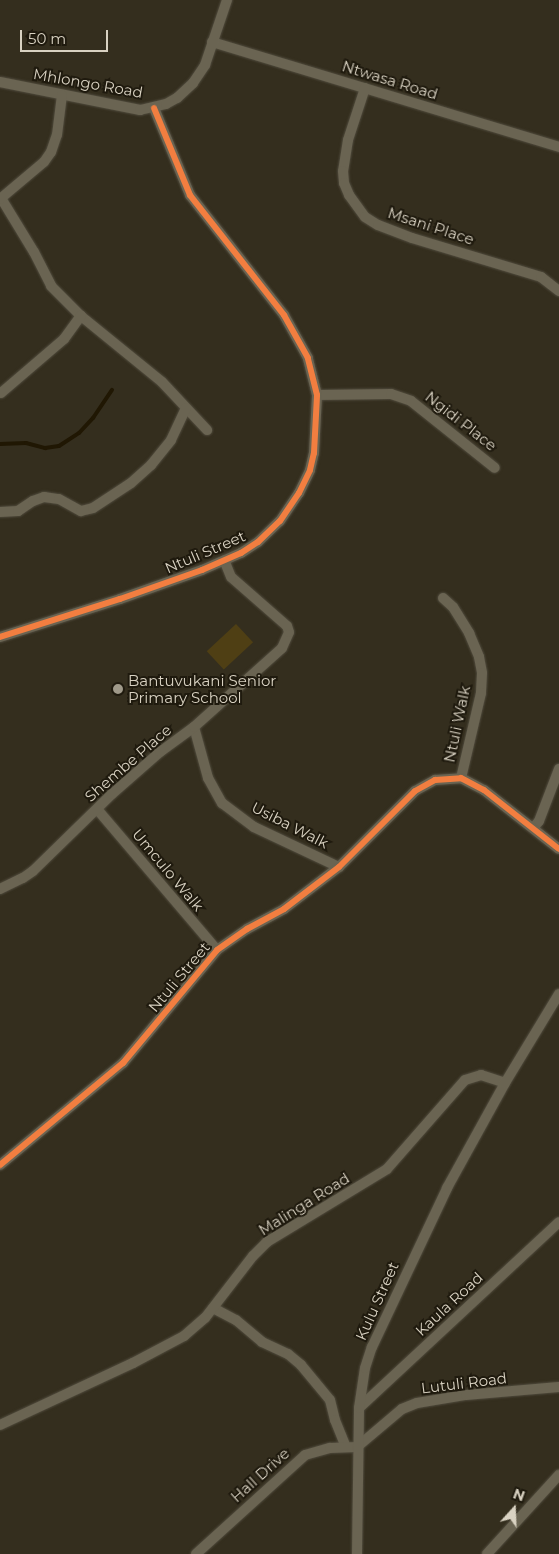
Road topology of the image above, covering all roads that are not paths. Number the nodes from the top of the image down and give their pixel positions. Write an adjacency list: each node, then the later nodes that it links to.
1 (227, 0): 2 (street, Mhlongo Road)
2 (212, 42): 4 (street, Ntwasa Road); 6 (street, Mhlongo Road)
3 (0, 82): 5 (street, Mhlongo Road)
4 (365, 88): 7 (street, Ntwasa Road); 9 (street, Msani Place)
5 (62, 96): 6 (street, Mhlongo Road); 8 (street)
6 (154, 108): 12 (street, Ntuli Street)
7 (559, 147)
8 (1, 198): 10 (street)
9 (559, 292)
10 (81, 316): 11 (street); 13 (street)
11 (1, 393)
12 (318, 395): 15 (street, Ngidi Place); 17 (street, Ntuli Street)
13 (186, 408): 14 (street); 16 (street)
14 (207, 430)
15 (495, 468)
16 (0, 512)
17 (224, 560): 19 (street, Ntuli Street); 20 (street, Shembe Place)
18 (443, 598): 22 (street, Ntuli Walk)
19 (0, 637)
20 (194, 727): 23 (street, Shembe Place); 26 (street, Usiba Walk)
21 (559, 770): 24 (street)
22 (461, 778): 24 (street); 26 (street, Ntuli Street)
23 (98, 809): 27 (street, Shembe Place); 28 (street, Umculo Walk)
24 (533, 828): 25 (street)
25 (559, 849)
26 (339, 866): 28 (street, Ntuli Street)
27 (0, 888)
28 (217, 950): 31 (street, Ntuli Street)
29 (559, 994): 30 (street)
30 (505, 1083): 33 (street, Malinga Road); 35 (street, Kulu Street)
31 (0, 1165)
32 (559, 1222): 35 (street, Kaula Road)
33 (213, 1308): 36 (street, Malinga Road); 37 (street)
34 (559, 1387): 38 (street, Lutuli Road)
35 (359, 1408): 38 (street, Kulu Street)
36 (0, 1426)
37 (346, 1447): 38 (street, Hall Drive); 40 (street, Hall Drive)
38 (357, 1447): 41 (street, Kulu Street)
39 (559, 1475): 42 (street)
40 (196, 1554)
41 (357, 1554)
42 (487, 1554)

